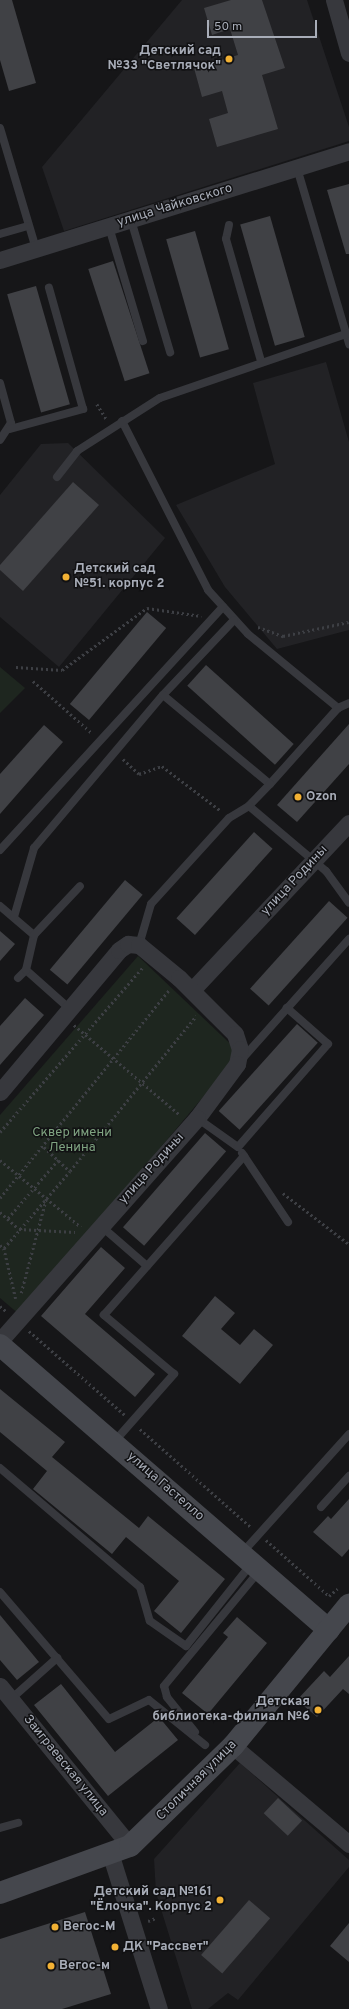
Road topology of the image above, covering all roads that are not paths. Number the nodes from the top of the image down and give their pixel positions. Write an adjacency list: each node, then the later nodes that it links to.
1 (334, 0): 2 (street)
2 (349, 53)
3 (0, 128): 8 (lane)
4 (349, 151): 5 (street, улица Чайковского)
5 (297, 168): 6 (street, улица Чайковского); 14 (lane)
6 (131, 220): 9 (street, улица Чайковского); 17 (lane)
7 (229, 225): 18 (lane)
8 (28, 226): 10 (lane); 11 (lane)
9 (110, 227): 11 (street, улица Чайковского); 15 (lane)
10 (0, 234)
11 (36, 249): 12 (street, улица Чайковского)
12 (0, 260)
13 (50, 288): 21 (lane)
14 (348, 333): 16 (lane); 18 (lane)
15 (143, 341)
16 (349, 344)
17 (170, 352)
18 (261, 361): 20 (lane)
19 (0, 383): 21 (lane)
20 (122, 421): 23 (lane); 24 (lane)
21 (10, 429): 22 (lane)
22 (0, 440)
23 (57, 476)
24 (223, 607): 25 (lane); 32 (lane)
25 (234, 620): 26 (lane); 28 (lane)
26 (163, 695): 29 (lane); 37 (lane)
27 (349, 703): 28 (lane)
28 (338, 708): 29 (lane)
29 (270, 784): 30 (lane)
30 (249, 806): 33 (lane); 40 (lane)
31 (349, 823): 33 (street, улица Родины)
32 (0, 850)
33 (314, 862): 35 (lane); 43 (street, улица Родины)
34 (80, 886): 38 (lane)
35 (349, 903)
36 (0, 906): 37 (lane)
37 (14, 917): 38 (lane)
38 (34, 935): 41 (lane)
39 (349, 939): 44 (lane)
40 (138, 945): 43 (street); 45 (street)
41 (26, 970): 42 (lane); 45 (lane)
42 (18, 978)
43 (192, 990): 46 (street)
44 (287, 1008): 46 (lane); 49 (lane)
45 (67, 1013): 47 (street)
46 (237, 1064): 48 (street, улица Родины)
47 (0, 1092)
48 (194, 1121): 49 (lane); 52 (street, улица Родины)
49 (238, 1147): 50 (lane)
50 (244, 1156): 51 (lane); 53 (lane)
51 (288, 1222)
52 (91, 1232): 53 (lane); 54 (street, улица Родины)
53 (148, 1266): 56 (lane)
54 (1, 1346): 56 (street, улица Гастелло)
55 (349, 1435): 60 (lane)
56 (113, 1442): 60 (street, улица Гастелло)
57 (0, 1468): 60 (lane)
58 (349, 1476): 59 (lane)
59 (321, 1507)
60 (252, 1562): 63 (street, улица Гастелло); 67 (lane)
61 (0, 1592): 64 (lane)
62 (343, 1597): 63 (street, Столичная улица)
63 (329, 1630): 67 (street, Столичная улица)
64 (56, 1658): 66 (lane); 67 (lane)
65 (0, 1686): 66 (street, Заиграевская улица)
66 (11, 1699): 71 (street, Заиграевская улица)
67 (219, 1751): 70 (street); 71 (street, Столичная улица)
68 (18, 1823): 69 (lane)
69 (0, 1828)
70 (349, 1844)
71 (121, 1851): 72 (street, Столичная улица); 73 (street, Заиграевская улица)
72 (0, 1893)
73 (158, 2009)

